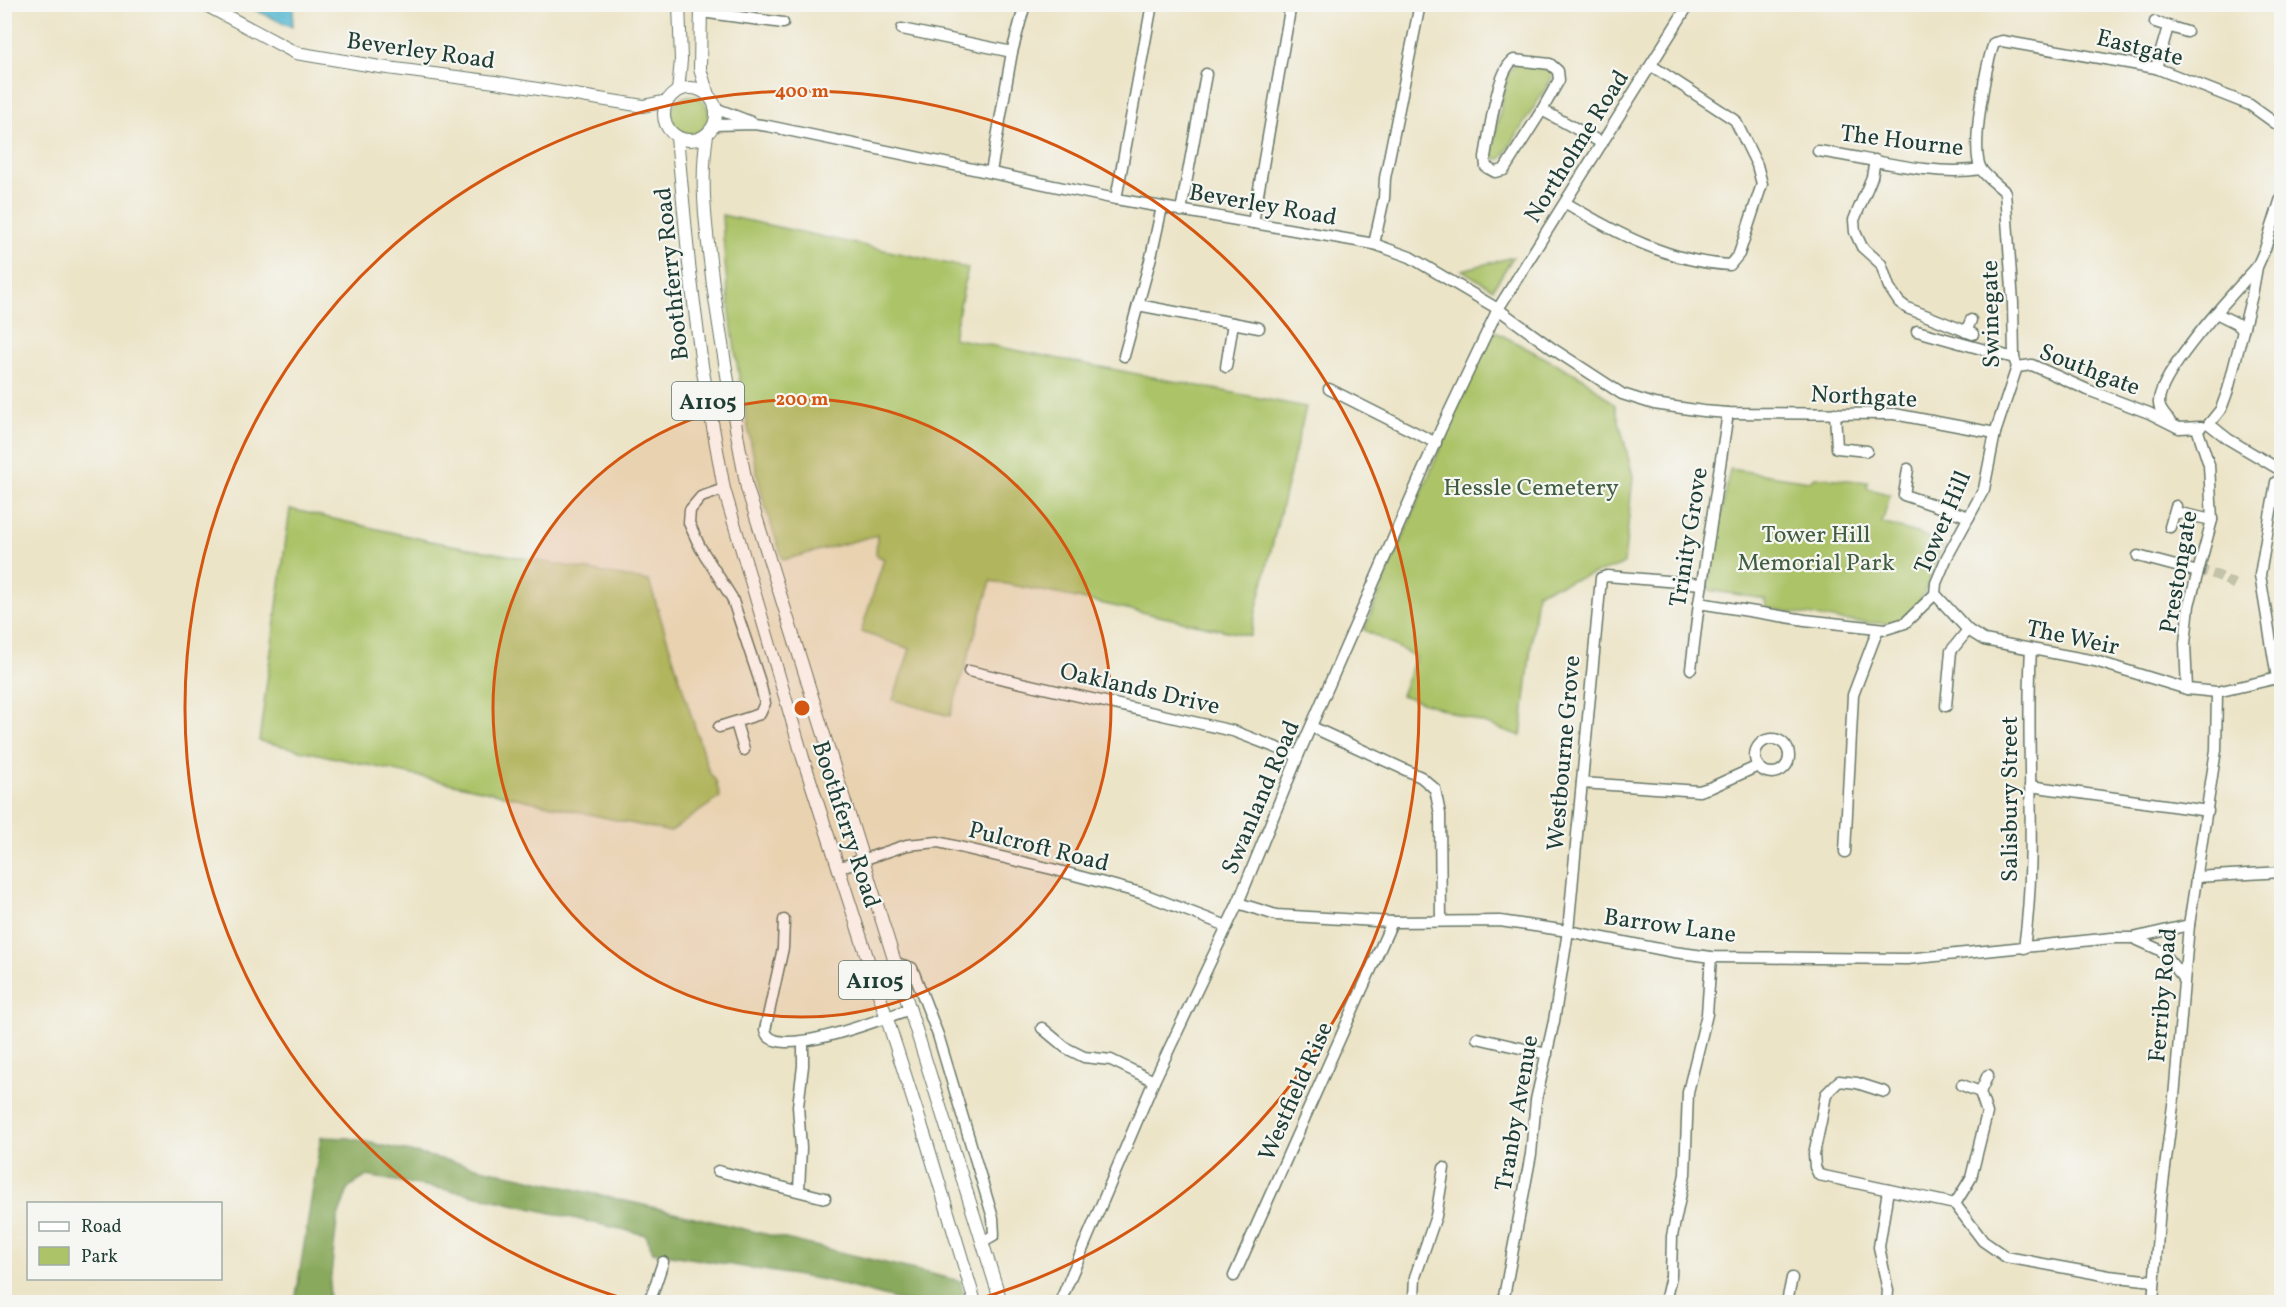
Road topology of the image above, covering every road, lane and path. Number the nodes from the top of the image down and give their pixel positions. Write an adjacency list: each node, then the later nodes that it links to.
1 (204, 4): 21 (main road, Beverley Road)
2 (679, 4): 18 (main road)
3 (1025, 4): 14 (street)
4 (1152, 4): 35 (street)
5 (1292, 4): 40 (street)
6 (1420, 4): 41 (street)
7 (1689, 4): 15 (street, Northolme Road)
8 (700, 8): 10 (street); 19 (main road)
9 (2155, 22): 11 (street)
10 (783, 23)
11 (2168, 27): 13 (street); 16 (street)
12 (902, 29): 14 (street)
13 (2187, 32)
14 (1012, 52): 33 (street)
15 (1652, 66): 29 (street, Northolme Road); 36 (street)
16 (2156, 68): 26 (street, Eastgate); 32 (street, Eastgate)
17 (1206, 74): 38 (street)
18 (678, 91): 19 (main road); 20 (main road)
19 (708, 95): 22 (main road)
20 (667, 101): 21 (main road, Beverley Road); 24 (main road)
21 (643, 106): 24 (main road, Beverley Road)
22 (715, 108): 25 (street, Beverley Road); 27 (main road)
23 (1542, 110): 23 (street); 29 (street)
24 (664, 120): 28 (main road)
25 (754, 124): 27 (street, Beverley Road); 33 (street, Beverley Road)
26 (2282, 128)
27 (710, 130): 28 (main road); 96 (main road, Boothferry Road / A1105)
28 (677, 137): 68 (main road, Boothferry Road / A1105)
29 (1602, 143): 36 (street, Northolme Road)
30 (1818, 151): 31 (street, The Hourne)
31 (1875, 160): 32 (street, The Hourne); 46 (street)
32 (1981, 169): 52 (street, Swinegate)
33 (991, 172): 35 (street, Beverley Road)
34 (2282, 195): 39 (street)
35 (1116, 199): 37 (street, Beverley Road)
36 (1566, 203): 44 (street, Northolme Road)
37 (1162, 207): 38 (street, Beverley Road); 43 (street)
38 (1181, 211): 40 (street, Beverley Road)
39 (2278, 215): 42 (street)
40 (1253, 223): 41 (street, Beverley Road)
41 (1374, 244): 44 (street, Beverley Road)
42 (2257, 267): 45 (street, Southgate); 49 (street)
43 (1138, 305): 47 (street); 51 (street)
44 (1498, 309): 57 (street, Beverley Road); 63 (street, Swanland Road)
45 (2216, 313): 49 (street); 55 (street, Southgate)
46 (1971, 320)
47 (1233, 323): 48 (street); 53 (street)
48 (1259, 328)
49 (2243, 330): 59 (street)
50 (1917, 332): 52 (street, Southgate)
51 (1124, 356)
52 (2016, 362): 56 (street, Southgate); 62 (street, Swinegate)
53 (1226, 367)
54 (1329, 389): 63 (street)
55 (2159, 400): 56 (street, Southgate); 60 (street)
56 (2149, 412): 60 (street, Southgate)
57 (1728, 413): 58 (street, Northgate); 74 (street, Trinity Grove)
58 (1835, 413): 62 (street, Northgate); 64 (street)
59 (2209, 423): 61 (street, Southgate); 66 (street)
60 (2173, 425): 61 (street, Southgate)
61 (2197, 428): 70 (street, Prestongate)
62 (1995, 433): 69 (street, Tower Hill)
63 (1436, 442): 88 (street, Swanland Road)
64 (1868, 451)
65 (1908, 469): 69 (street)
66 (2282, 471)
67 (2276, 482): 82 (street)
68 (724, 489): 86 (street); 97 (main road, Boothferry Road / A1105)
69 (1969, 517): 75 (street, Tower Hill)
70 (2212, 520): 71 (street); 73 (street, Prestongate)
71 (2170, 527)
72 (2138, 556): 73 (street)
73 (2198, 572): 83 (street, Prestongate)
74 (1702, 584): 76 (street, Trinity Grove); 92 (street, Westbourne Grove)
75 (1935, 594): 77 (street, Tower Hill); 78 (street, The Weir)
76 (1699, 603): 77 (street, Tower Hill); 80 (street, Trinity Grove)
77 (1878, 629): 95 (street)
78 (1968, 630): 79 (street, The Weir); 85 (street)
79 (2031, 649): 83 (street, The Weir); 93 (street, Salisbury Street)
80 (1691, 669)
81 (969, 671): 90 (street, Oaklands Drive)
82 (2279, 677): 84 (street, The Weir)
83 (2187, 689): 84 (street, The Weir)
84 (2217, 692): 94 (street, Ferriby Road)
85 (1946, 706)
86 (736, 723): 87 (street); 89 (street)
87 (719, 727)
88 (1312, 727): 90 (street, Swanland Road); 102 (street)
89 (744, 750)
90 (1298, 756): 100 (street, Swanland Road)
91 (1758, 766): 92 (street)
92 (1582, 783): 106 (street, Westbourne Grove)
93 (2030, 786): 94 (street); 108 (street, Salisbury Street)
94 (2208, 810): 99 (street, Ferriby Road)
95 (1845, 852)
96 (864, 859): 97 (street, Pulcroft Road); 105 (street, Pulcroft Road); 110 (main road, Boothferry Road / A1105)
97 (838, 868): 113 (main road, Boothferry Road / A1105)
98 (2282, 872): 99 (street)
99 (2196, 877): 104 (street, Ferriby Road)
100 (1238, 903): 103 (street, Barrow Lane); 105 (street, Swanland Road)
101 (784, 920): 116 (street)
102 (1441, 921): 103 (street, Barrow Lane); 106 (street, Barrow Lane)
103 (1392, 922): 131 (street, Westfield Rise)
104 (2189, 925): 107 (street, Barrow Lane); 111 (street, Ferriby Road)
105 (1227, 926): 119 (street, Swanland Road)
106 (1568, 931): 109 (street, Barrow Lane); 117 (street, Tranby Avenue)
107 (2133, 938): 108 (street, Barrow Lane); 111 (street, Barrow Lane)
108 (2024, 948): 109 (street, Barrow Lane)
109 (1712, 957): 140 (street)
110 (896, 963): 112 (main road, Boothferry Road / A1105); 129 (street)
111 (2184, 978): 133 (street, Ferriby Road)
112 (910, 1009): 113 (street); 129 (main road, Boothferry Road / A1105)
113 (886, 1017): 116 (street); 135 (main road, Boothferry Road / A1105)
114 (1042, 1028): 119 (street)
115 (1477, 1038): 117 (street)
116 (803, 1042): 125 (street)
117 (1547, 1054): 139 (street, Tranby Avenue)
118 (1988, 1075): 122 (street)
119 (1154, 1081): 137 (street, Swanland Road)
120 (1962, 1085): 122 (street)
121 (1885, 1092): 126 (street)
122 (1980, 1092): 128 (street)
123 (1444, 1168): 138 (street)
124 (718, 1171): 125 (street)
125 (799, 1190): 127 (street)
126 (1888, 1190): 128 (street); 142 (street)
127 (825, 1198)
128 (1955, 1204): 133 (street)
129 (982, 1242): 136 (main road, Boothferry Road / A1105)
130 (663, 1262): 134 (street)
131 (1234, 1276)
132 (1792, 1278): 141 (street)
133 (2154, 1281): 143 (street, Ferriby Road)
134 (647, 1302)
135 (975, 1302)
136 (1001, 1302)
137 (1060, 1302)
138 (1420, 1302)
139 (1503, 1302)
140 (1665, 1302)
141 (1787, 1302)
142 (1887, 1302)
143 (2153, 1302)

